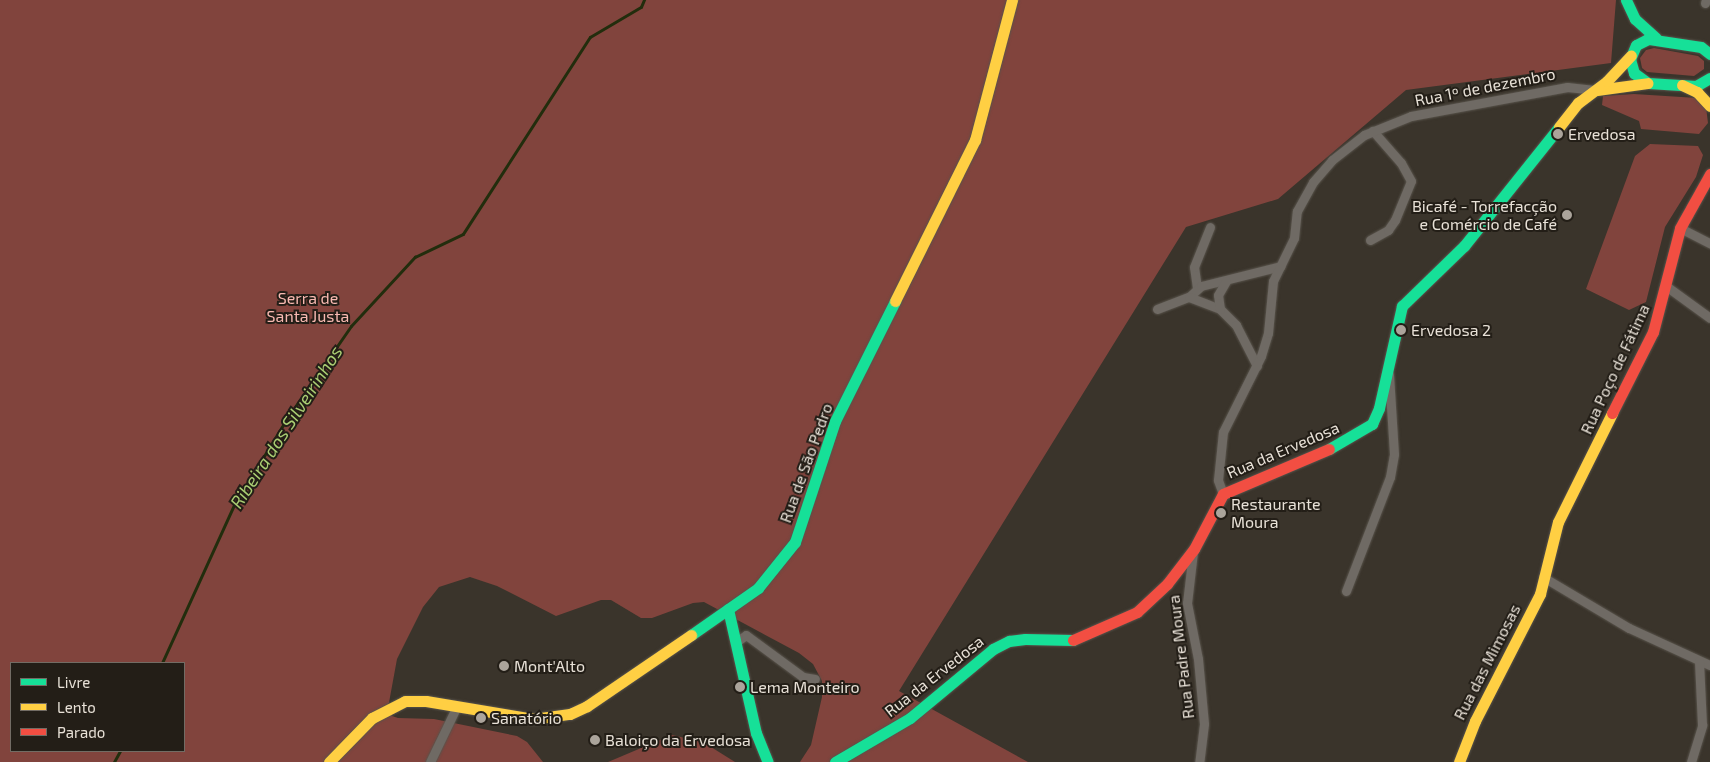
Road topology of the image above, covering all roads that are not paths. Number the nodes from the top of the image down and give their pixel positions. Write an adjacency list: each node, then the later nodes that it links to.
1 (1012, 0): 31 (street, Rua de São Pedro)
2 (1627, 3): 3 (street); 5 (street)
3 (1656, 38): 4 (street); 5 (street)
4 (1707, 48)
5 (1633, 50): 6 (street); 9 (street, Rua da Ervedosa)
6 (1648, 83): 8 (street, Rua da Ervedosa); 9 (street, Rua da Ervedosa)
7 (1709, 84): 8 (street, Rua da Ervedosa)
8 (1682, 85): 10 (street)
9 (1597, 90): 11 (street, Rua 1º de dezembro); 26 (street, Rua da Ervedosa)
10 (1710, 106)
11 (1373, 131): 15 (street); 17 (street, Rua 1º de dezembro)
12 (1710, 174): 14 (street, Rua Poço de Fátima)
13 (1210, 227): 20 (street)
14 (1680, 228): 16 (street); 19 (street, Rua Poço de Fátima)
15 (1370, 240)
16 (1710, 243)
17 (1281, 266): 18 (street); 25 (street, Rua 1º de dezembro)
18 (1226, 281): 20 (street); 23 (street)
19 (1666, 286): 24 (street); 29 (street, Rua Poço de Fátima)
20 (1197, 288): 21 (street)
21 (1189, 297): 22 (street); 23 (street)
22 (1158, 309)
23 (1220, 309): 25 (street)
24 (1710, 318)
25 (1257, 366): 27 (street, Rua 1º de dezembro)
26 (1388, 366): 27 (street, Rua da Ervedosa); 30 (street)
27 (1223, 494): 28 (street, Rua da Ervedosa)
28 (1194, 549): 40 (street, Rua da Ervedosa); 41 (street, Rua Padre Moura)
29 (1543, 576): 33 (street); 42 (street, Rua das Mimosas)
30 (1346, 591)
31 (724, 613): 32 (street); 36 (street, Rua de São Pedro)
32 (736, 642): 35 (street); 39 (street)
33 (1699, 661): 34 (street); 43 (street)
34 (1710, 666)
35 (815, 680)
36 (457, 706): 37 (street, Rua de São Pedro); 38 (street)
37 (329, 762)
38 (430, 762)
39 (768, 762)
40 (835, 762)
41 (1199, 762)
42 (1459, 762)
43 (1693, 762)

